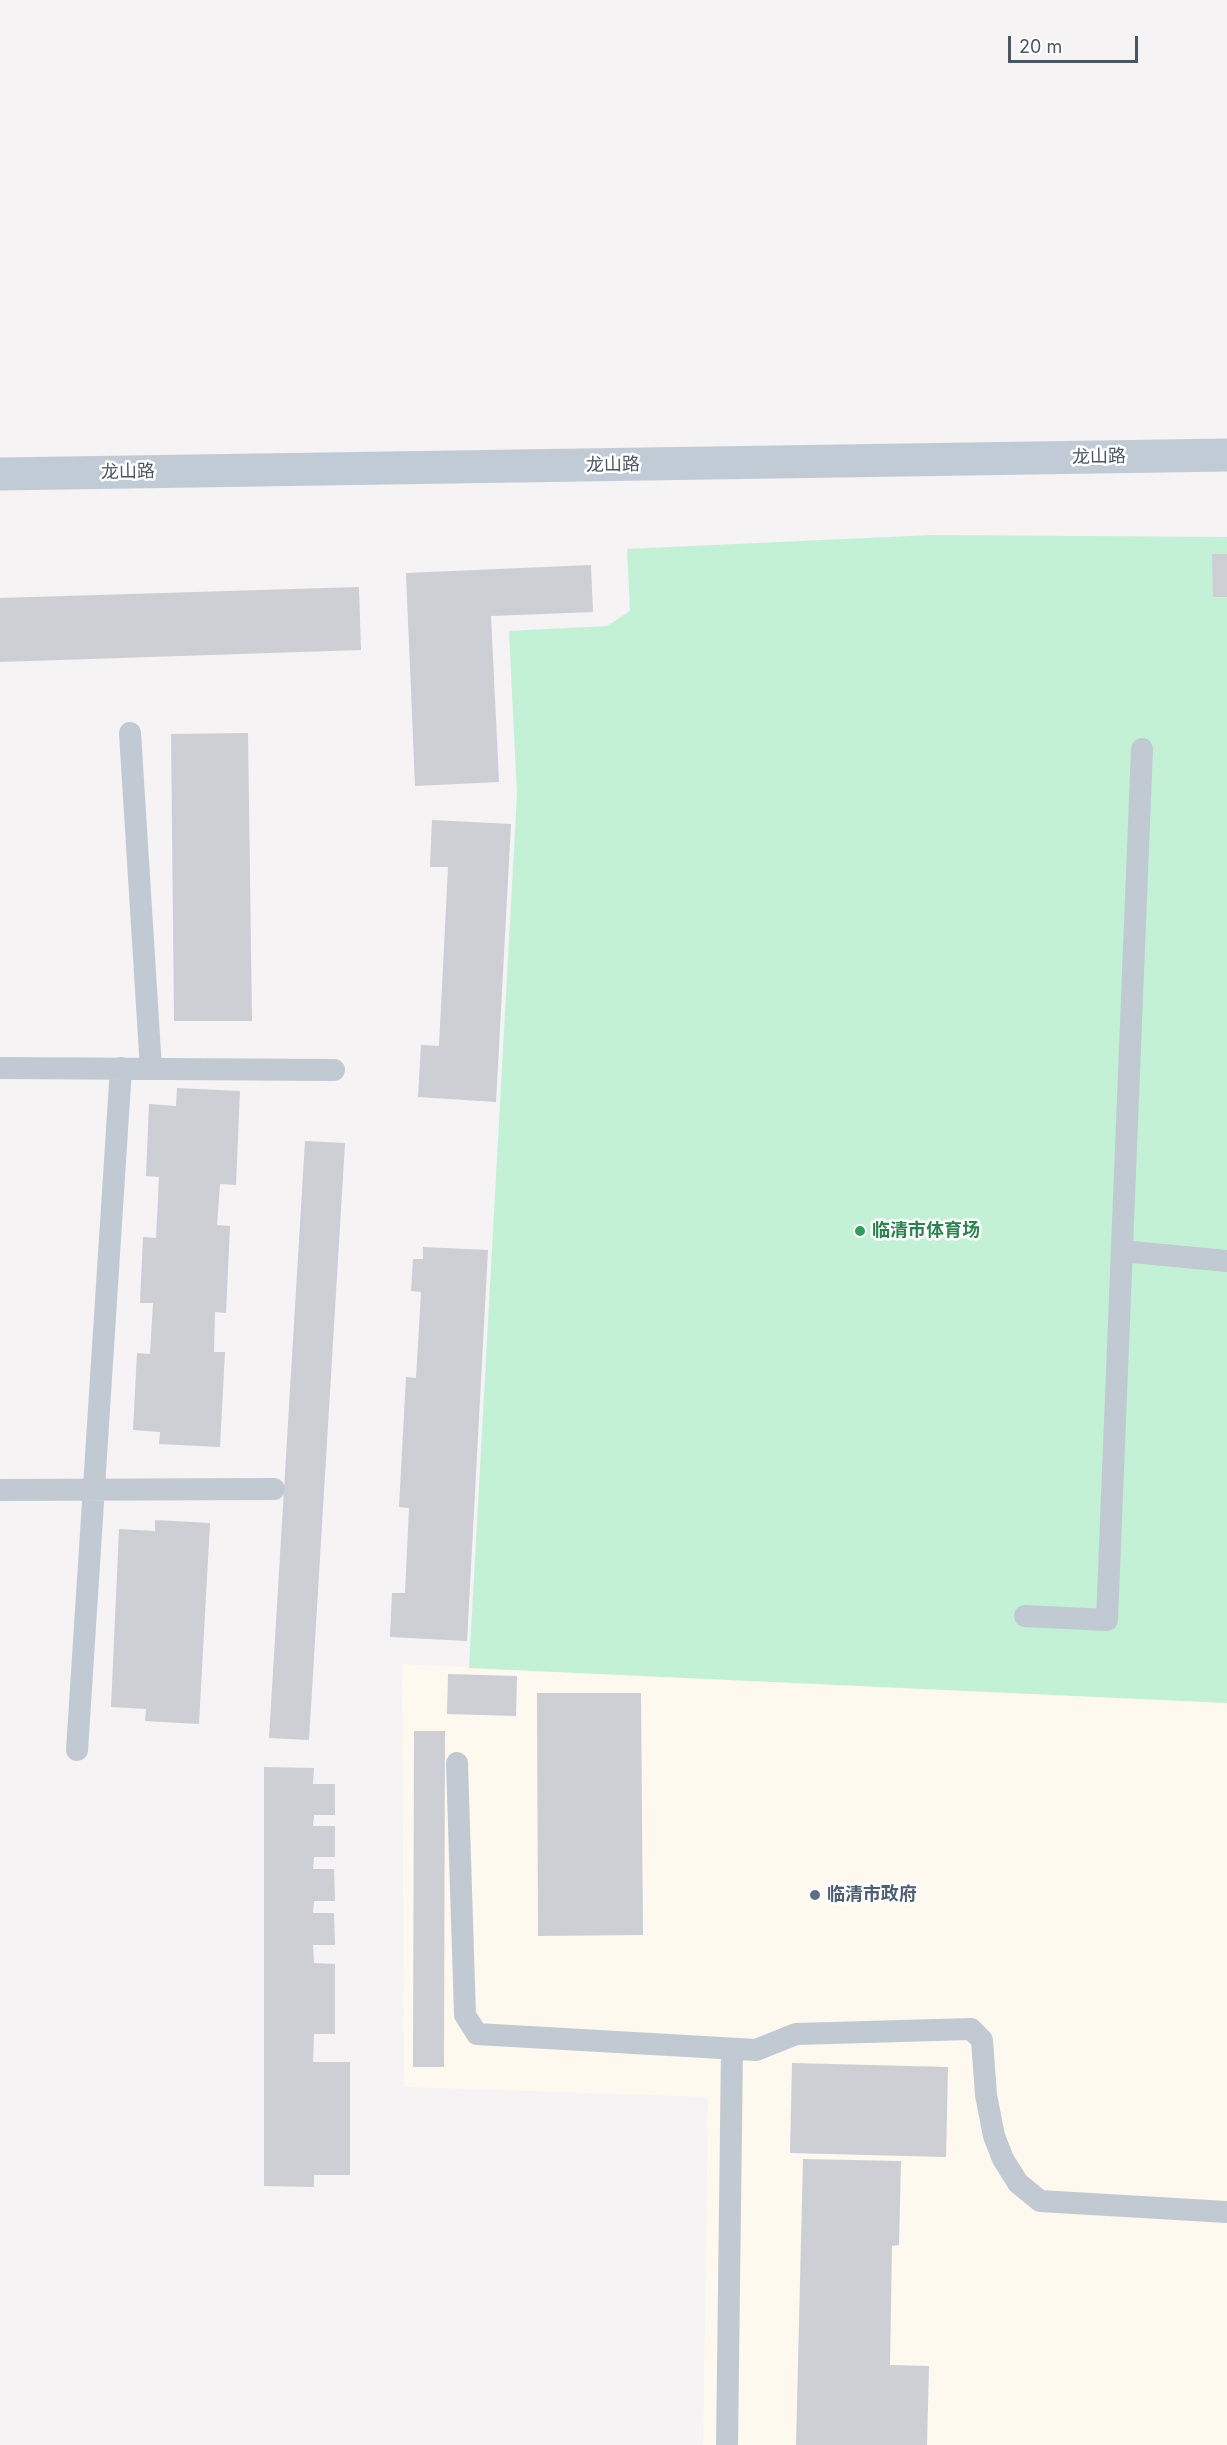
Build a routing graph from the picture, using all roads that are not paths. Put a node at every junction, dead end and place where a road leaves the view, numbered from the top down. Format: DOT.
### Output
graph roads {
  1 [pos="1227,455"];
  2 [pos="0,474"];
  3 [pos="130,733"];
  4 [pos="1142,749"];
  5 [pos="0,1068"];
  6 [pos="121,1068"];
  7 [pos="151,1069"];
  8 [pos="334,1070"];
  9 [pos="1122,1251"];
  10 [pos="1227,1261"];
  11 [pos="274,1489"];
  12 [pos="0,1490"];
  13 [pos="94,1490"];
  14 [pos="1025,1616"];
  15 [pos="77,1750"];
  16 [pos="457,1763"];
  17 [pos="732,2049"];
  18 [pos="1227,2212"];
  19 [pos="727,2445"];
  1 -- 2 [label="street, 龙山路"];
  3 -- 7 [label="lane"];
  4 -- 9 [label="lane"];
  5 -- 6 [label="lane"];
  6 -- 7 [label="lane"];
  6 -- 13 [label="lane"];
  7 -- 8 [label="lane"];
  9 -- 10 [label="lane"];
  9 -- 14 [label="lane"];
  11 -- 13 [label="lane"];
  12 -- 13 [label="lane"];
  13 -- 15 [label="lane"];
  16 -- 17 [label="lane"];
  17 -- 18 [label="lane"];
  17 -- 19 [label="lane"];
}
